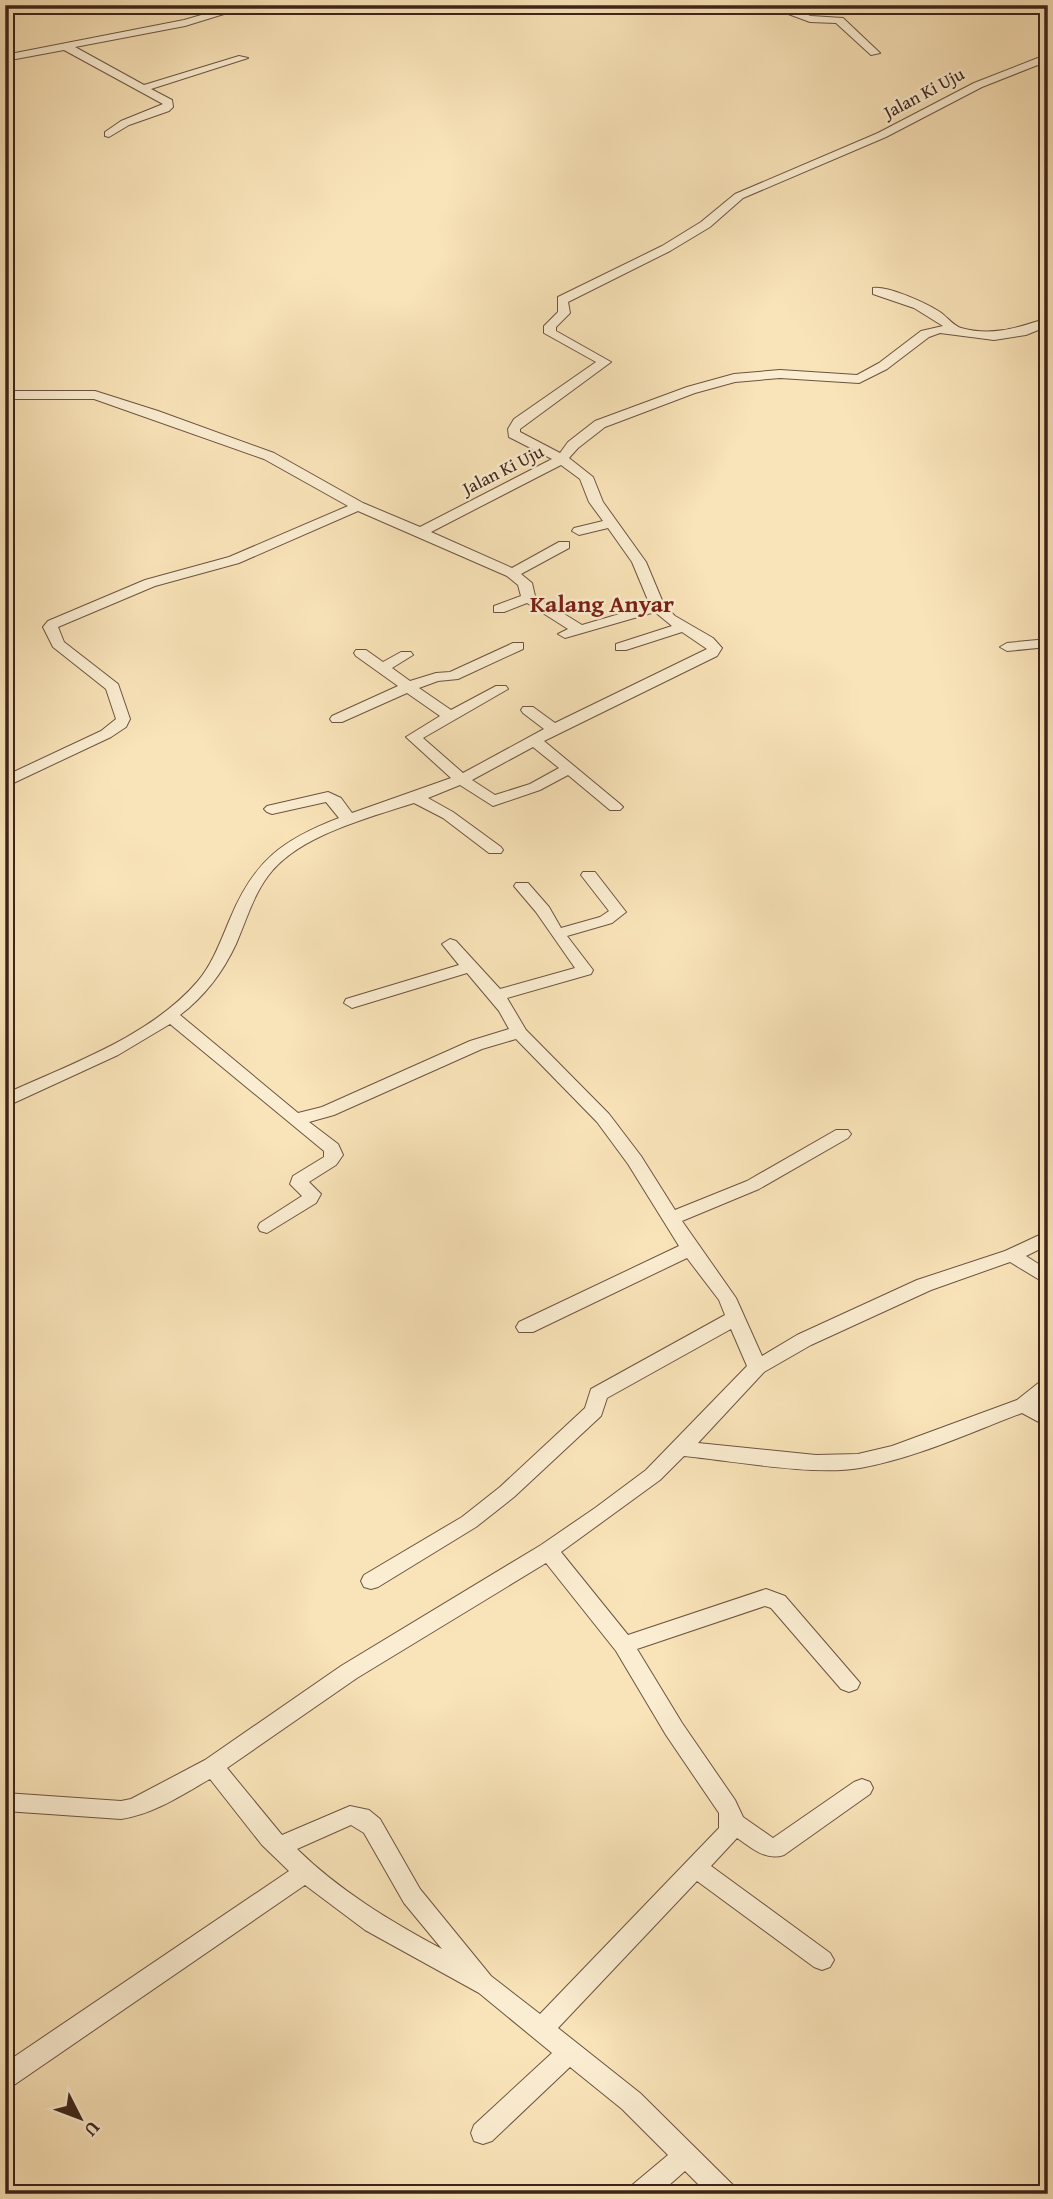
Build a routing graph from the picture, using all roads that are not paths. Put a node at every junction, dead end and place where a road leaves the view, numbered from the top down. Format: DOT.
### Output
graph roads {
  1 [pos="248,5"];
  2 [pos="331,5"];
  3 [pos="769,5"];
  4 [pos="317,9"];
  5 [pos="63,46"];
  6 [pos="875,53"];
  7 [pos="1048,57"];
  8 [pos="5,58"];
  9 [pos="243,58"];
  10 [pos="143,88"];
  11 [pos="109,134"];
  12 [pos="877,290"];
  13 [pos="1048,322"];
  14 [pos="953,329"];
  15 [pos="5,395"];
  16 [pos="562,459"];
  17 [pos="358,506"];
  18 [pos="611,523"];
  19 [pos="579,531"];
  20 [pos="420,532"];
  21 [pos="564,545"];
  22 [pos="512,573"];
  23 [pos="528,598"];
  24 [pos="658,607"];
  25 [pos="499,609"];
  26 [pos="683,627"];
  27 [pos="1048,643"];
  28 [pos="518,646"];
  29 [pos="621,647"];
  30 [pos="1007,648"];
  31 [pos="361,653"];
  32 [pos="406,655"];
  33 [pos="382,668"];
  34 [pos="408,687"];
  35 [pos="501,690"];
  36 [pos="528,710"];
  37 [pos="449,716"];
  38 [pos="337,719"];
  39 [pos="554,729"];
  40 [pos="535,741"];
  41 [pos="569,768"];
  42 [pos="461,779"];
  43 [pos="5,782"];
  44 [pos="417,798"];
  45 [pos="615,807"];
  46 [pos="272,810"];
  47 [pos="349,821"];
  48 [pos="495,850"];
  49 [pos="589,875"];
  50 [pos="522,886"];
  51 [pos="557,934"];
  52 [pos="450,944"];
  53 [pos="470,967"];
  54 [pos="495,996"];
  55 [pos="352,1003"];
  56 [pos="171,1016"];
  57 [pos="519,1032"];
  58 [pos="5,1101"];
  59 [pos="295,1120"];
  60 [pos="842,1134"];
  61 [pos="672,1218"];
  62 [pos="267,1227"];
  63 [pos="1048,1237"];
  64 [pos="690,1249"];
  65 [pos="1012,1255"];
  66 [pos="1048,1279"];
  67 [pos="735,1318"];
  68 [pos="526,1327"];
  69 [pos="757,1367"];
  70 [pos="1048,1386"];
  71 [pos="1024,1405"];
  72 [pos="1048,1420"];
  73 [pos="680,1448"];
  74 [pos="548,1551"];
  75 [pos="371,1581"];
  76 [pos="624,1645"];
  77 [pos="849,1683"];
  78 [pos="213,1766"];
  79 [pos="862,1788"];
  80 [pos="5,1802"];
  81 [pos="733,1823"];
  82 [pos="279,1847"];
  83 [pos="696,1867"];
  84 [pos="305,1872"];
  85 [pos="822,1960"];
  86 [pos="486,1986"];
  87 [pos="541,2029"];
  88 [pos="570,2052"];
  89 [pos="5,2077"];
  90 [pos="483,2133"];
  91 [pos="686,2155"];
  92 [pos="640,2194"];
  93 [pos="725,2194"];
  1 -- 5 [label="street"];
  2 -- 4 [label="street"];
  3 -- 6 [label="street"];
  5 -- 8 [label="street"];
  5 -- 10 [label="street"];
  7 -- 16 [label="street, Jalan Ki Uju"];
  9 -- 10 [label="street"];
  10 -- 11 [label="street"];
  12 -- 14 [label="street"];
  13 -- 14 [label="street"];
  14 -- 16 [label="street"];
  15 -- 17 [label="street"];
  16 -- 18 [label="street"];
  16 -- 20 [label="street, Jalan Ki Uju"];
  17 -- 20 [label="street"];
  17 -- 43 [label="street"];
  18 -- 19 [label="street"];
  18 -- 24 [label="street"];
  20 -- 22 [label="street"];
  21 -- 22 [label="street"];
  22 -- 23 [label="street"];
  23 -- 24 [label="street"];
  23 -- 25 [label="street"];
  24 -- 26 [label="street"];
  26 -- 29 [label="street"];
  26 -- 39 [label="street"];
  27 -- 30 [label="street"];
  28 -- 34 [label="street"];
  31 -- 33 [label="street"];
  32 -- 33 [label="street"];
  33 -- 34 [label="street"];
  34 -- 37 [label="street"];
  34 -- 38 [label="street"];
  35 -- 37 [label="street"];
  36 -- 39 [label="street"];
  37 -- 42 [label="street"];
  39 -- 40 [label="street"];
  40 -- 41 [label="street"];
  40 -- 42 [label="street"];
  41 -- 42 [label="street"];
  41 -- 45 [label="street"];
  42 -- 44 [label="street"];
  44 -- 47 [label="street"];
  44 -- 48 [label="street"];
  46 -- 47 [label="street"];
  47 -- 56 [label="street"];
  49 -- 51 [label="street"];
  50 -- 51 [label="street"];
  51 -- 54 [label="street"];
  52 -- 53 [label="street"];
  53 -- 54 [label="street"];
  53 -- 55 [label="street"];
  54 -- 57 [label="street"];
  56 -- 58 [label="street"];
  56 -- 59 [label="street"];
  57 -- 59 [label="street"];
  57 -- 61 [label="street"];
  59 -- 62 [label="street"];
  60 -- 61 [label="street"];
  61 -- 64 [label="street"];
  63 -- 65 [label="street"];
  64 -- 67 [label="street"];
  64 -- 68 [label="street"];
  65 -- 66 [label="street"];
  65 -- 69 [label="street"];
  67 -- 69 [label="street"];
  67 -- 75 [label="street"];
  69 -- 73 [label="street"];
  70 -- 71 [label="street"];
  71 -- 72 [label="street"];
  71 -- 73 [label="street"];
  73 -- 74 [label="street"];
  74 -- 76 [label="street"];
  74 -- 78 [label="street"];
  76 -- 77 [label="street"];
  76 -- 81 [label="street"];
  78 -- 80 [label="street"];
  78 -- 82 [label="street"];
  79 -- 81 [label="street"];
  81 -- 83 [label="street"];
  82 -- 84 [label="street"];
  82 -- 86 [label="street"];
  83 -- 85 [label="street"];
  83 -- 87 [label="street"];
  84 -- 86 [label="street"];
  84 -- 89 [label="street"];
  86 -- 87 [label="street"];
  87 -- 88 [label="street"];
  88 -- 90 [label="street"];
  88 -- 91 [label="street"];
  91 -- 92 [label="street"];
  91 -- 93 [label="street"];
}
